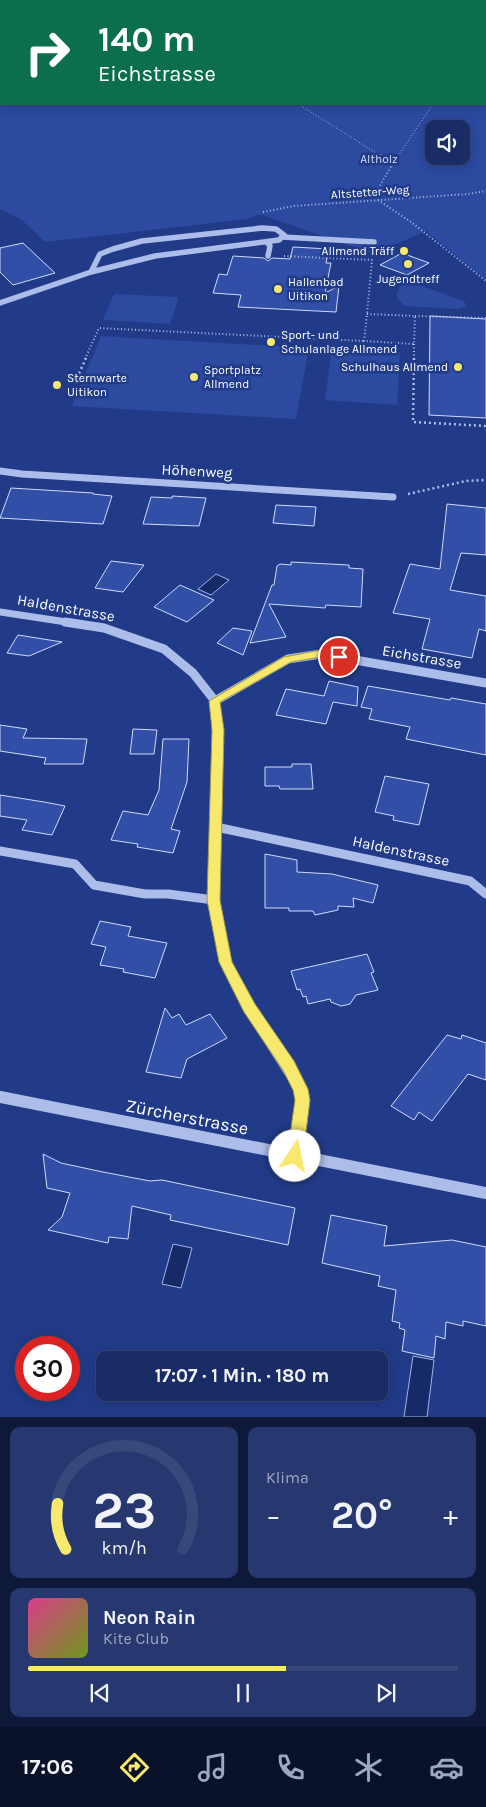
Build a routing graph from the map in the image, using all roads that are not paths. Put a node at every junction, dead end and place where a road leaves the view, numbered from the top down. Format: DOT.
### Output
graph roads {
  1 [pos="282,237"];
  2 [pos="267,242"];
  3 [pos="374,242"];
  4 [pos="268,256"];
  5 [pos="91,272"];
  6 [pos="1,302"];
  7 [pos="0,472"];
  8 [pos="392,497"];
  9 [pos="0,612"];
  10 [pos="486,683"];
  11 [pos="214,701"];
  12 [pos="216,827"];
  13 [pos="0,851"];
  14 [pos="486,894"];
  15 [pos="214,900"];
  16 [pos="0,1097"];
  17 [pos="295,1156"];
  18 [pos="486,1193"];
  1 -- 2 [label="street"];
  1 -- 3 [label="street"];
  1 -- 5 [label="street"];
  2 -- 4 [label="lane"];
  2 -- 5 [label="street"];
  5 -- 6 [label="street"];
  7 -- 8 [label="street, Höhenweg"];
  9 -- 11 [label="street, Haldenstrasse"];
  10 -- 11 [label="street, Eichstrasse"];
  11 -- 12 [label="street, Haldenstrasse"];
  12 -- 14 [label="street, Haldenstrasse"];
  12 -- 15 [label="street, Haldenstrasse"];
  13 -- 15 [label="street"];
  15 -- 17 [label="street, Haldenstrasse"];
  16 -- 17 [label="street, Zürcherstrasse"];
  17 -- 18 [label="street, Zürcherstrasse"];
}
